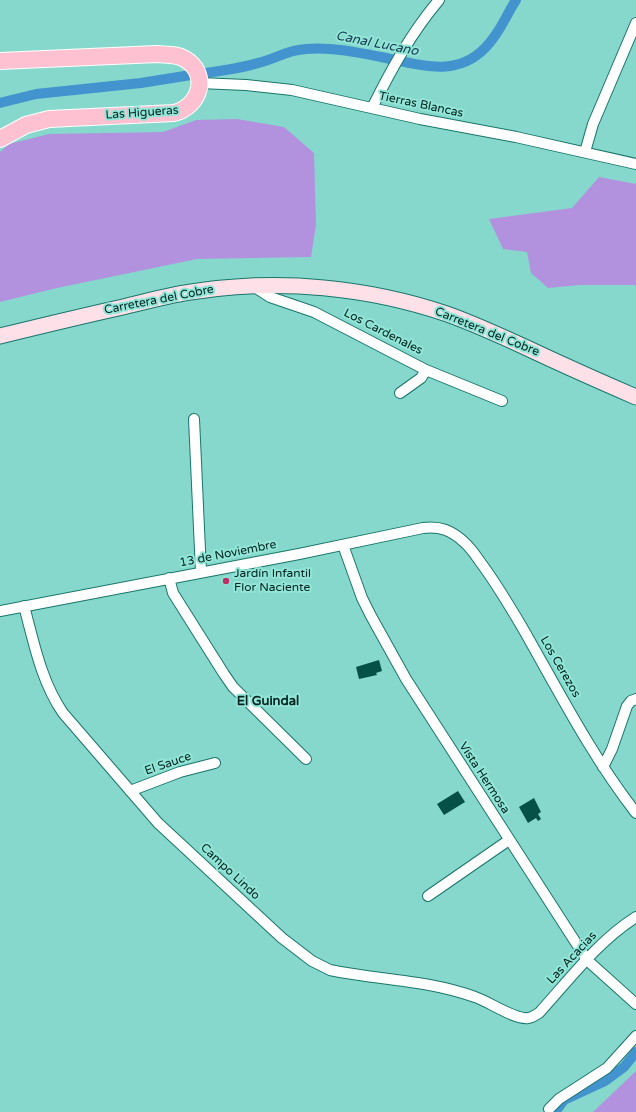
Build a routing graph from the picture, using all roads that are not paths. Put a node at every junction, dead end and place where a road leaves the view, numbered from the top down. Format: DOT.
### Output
graph roads {
  1 [pos="439,0"];
  2 [pos="636,23"];
  3 [pos="0,61"];
  4 [pos="199,83"];
  5 [pos="372,108"];
  6 [pos="0,139"];
  7 [pos="585,152"];
  8 [pos="636,164"];
  9 [pos="253,286"];
  10 [pos="0,336"];
  11 [pos="426,370"];
  12 [pos="400,393"];
  13 [pos="636,397"];
  14 [pos="502,401"];
  15 [pos="194,419"];
  16 [pos="459,537"];
  17 [pos="343,545"];
  18 [pos="201,572"];
  19 [pos="169,578"];
  20 [pos="24,606"];
  21 [pos="0,611"];
  22 [pos="636,698"];
  23 [pos="306,759"];
  24 [pos="215,763"];
  25 [pos="603,767"];
  26 [pos="130,791"];
  27 [pos="636,813"];
  28 [pos="509,840"];
  29 [pos="428,896"];
  30 [pos="636,917"];
  31 [pos="587,960"];
  32 [pos="636,1004"];
  33 [pos="529,1018"];
  34 [pos="636,1036"];
  35 [pos="550,1109"];
  1 -- 5 [label="street"];
  2 -- 7 [label="street"];
  3 -- 4 [label="main road"];
  4 -- 5 [label="street, Tierras Blancas"];
  4 -- 6 [label="main road, Las Higueras"];
  5 -- 7 [label="street, Tierras Blancas"];
  7 -- 8 [label="street, Tierras Blancas"];
  9 -- 10 [label="main road, Carretera del Cobre"];
  9 -- 11 [label="street, Los Cardenales"];
  9 -- 13 [label="main road, Carretera del Cobre"];
  11 -- 12 [label="street"];
  11 -- 14 [label="street, Los Cardenales"];
  15 -- 18 [label="street"];
  16 -- 17 [label="street, 13 de Noviembre"];
  16 -- 25 [label="street, Los Cerezos"];
  17 -- 18 [label="street, 13 de Noviembre"];
  17 -- 28 [label="street, Vista Hermosa"];
  18 -- 19 [label="street, 13 de Noviembre"];
  19 -- 20 [label="street, 13 de Noviembre"];
  19 -- 23 [label="street"];
  20 -- 21 [label="street, 13 de Noviembre"];
  20 -- 26 [label="street, Campo Lindo"];
  22 -- 25 [label="street"];
  24 -- 26 [label="street, El Sauce"];
  25 -- 27 [label="street, Los Cerezos"];
  26 -- 33 [label="street, Campo Lindo"];
  28 -- 29 [label="street"];
  28 -- 31 [label="street, Vista Hermosa"];
  30 -- 31 [label="street, Las Acacias"];
  31 -- 32 [label="street, Vista Hermosa"];
  31 -- 33 [label="street, Las Acacias"];
  34 -- 35 [label="street"];
}
